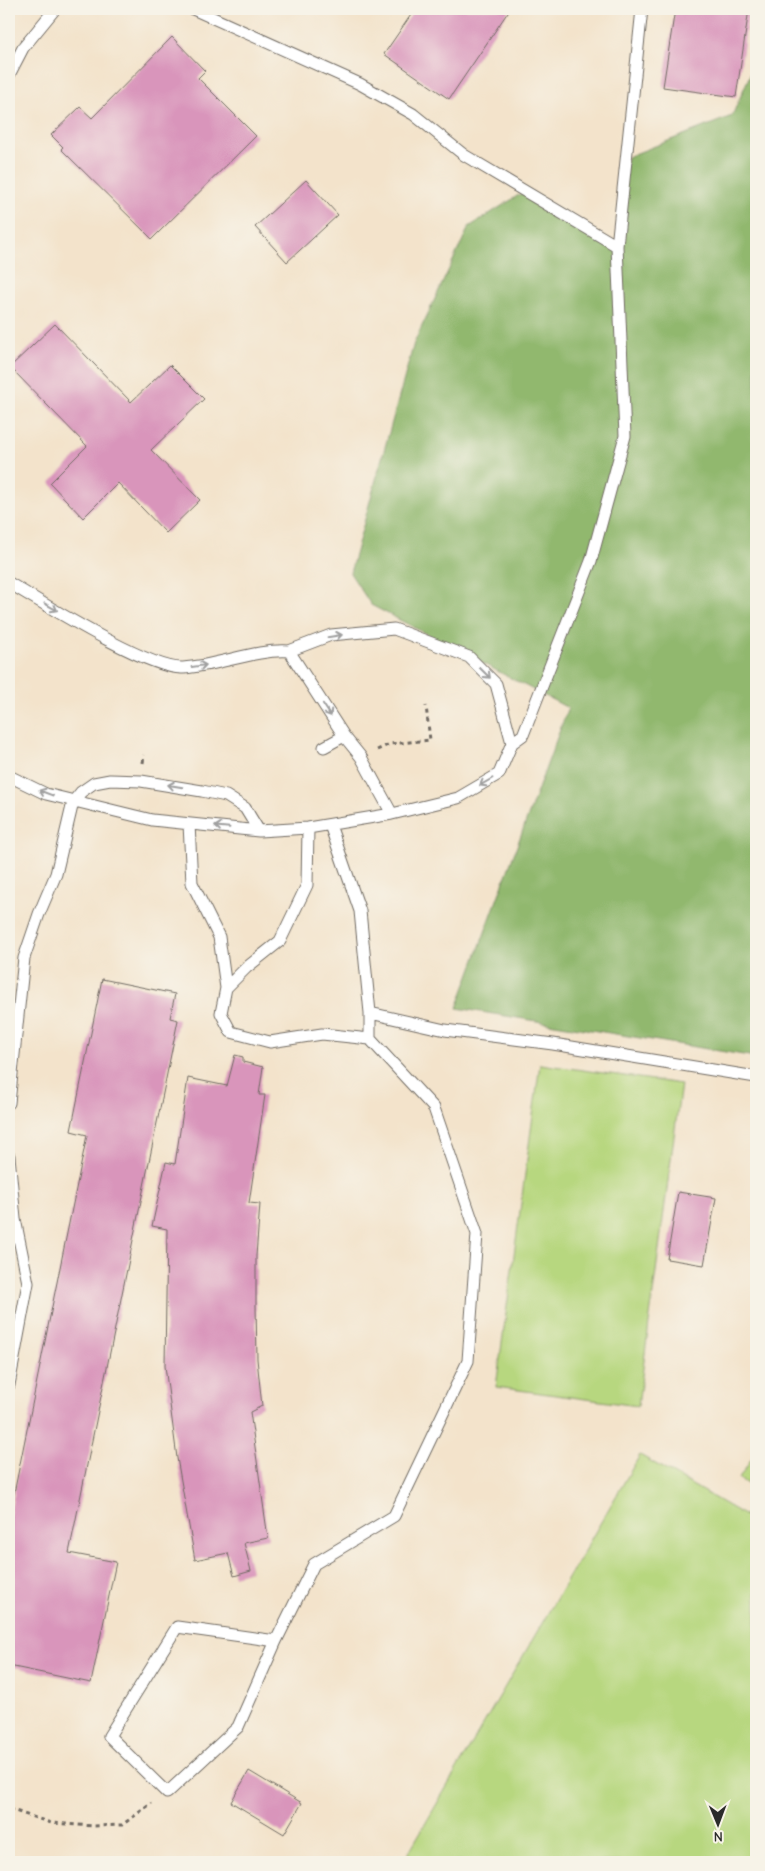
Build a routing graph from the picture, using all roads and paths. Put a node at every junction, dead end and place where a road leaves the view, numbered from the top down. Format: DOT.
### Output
graph roads {
  1 [pos="54,9"];
  2 [pos="193,9"];
  3 [pos="642,9"];
  4 [pos="9,75"];
  5 [pos="617,246"];
  6 [pos="9,583"];
  7 [pos="289,651"];
  8 [pos="426,706"];
  9 [pos="344,736"];
  10 [pos="512,743"];
  11 [pos="324,747"];
  12 [pos="361,757"];
  13 [pos="9,776"];
  14 [pos="73,802"];
  15 [pos="392,814"];
  16 [pos="189,824"];
  17 [pos="330,825"];
  18 [pos="308,828"];
  19 [pos="259,830"];
  20 [pos="226,988"];
  21 [pos="370,1013"];
  22 [pos="370,1039"];
  23 [pos="756,1077"];
  24 [pos="9,1103"];
  25 [pos="9,1156"];
  26 [pos="9,1385"];
  27 [pos="276,1641"];
  28 [pos="167,1793"];
  29 [pos="9,1808"];
  1 -- 4 [label="lane"];
  2 -- 5 [label="lane"];
  3 -- 5 [label="lane"];
  5 -- 10 [label="lane"];
  6 -- 7 [label="lane, one-way"];
  7 -- 9 [label="lane, one-way"];
  7 -- 10 [label="lane, one-way"];
  8 -- 12 [label="path"];
  9 -- 11 [label="lane"];
  9 -- 12 [label="lane"];
  10 -- 15 [label="lane, one-way"];
  12 -- 15 [label="lane"];
  14 -- 13 [label="lane, one-way"];
  14 -- 16 [label="lane"];
  19 -- 14 [label="lane, one-way"];
  14 -- 24 [label="lane"];
  15 -- 17 [label="lane"];
  19 -- 16 [label="lane, one-way"];
  16 -- 20 [label="lane"];
  17 -- 18 [label="lane"];
  17 -- 21 [label="lane"];
  18 -- 19 [label="lane"];
  18 -- 20 [label="lane"];
  20 -- 22 [label="lane"];
  21 -- 22 [label="lane"];
  21 -- 23 [label="lane"];
  22 -- 27 [label="lane"];
  25 -- 26 [label="lane"];
  27 -- 28 [label="lane"];
  27 -- 28 [label="lane"];
  28 -- 29 [label="path"];
}
